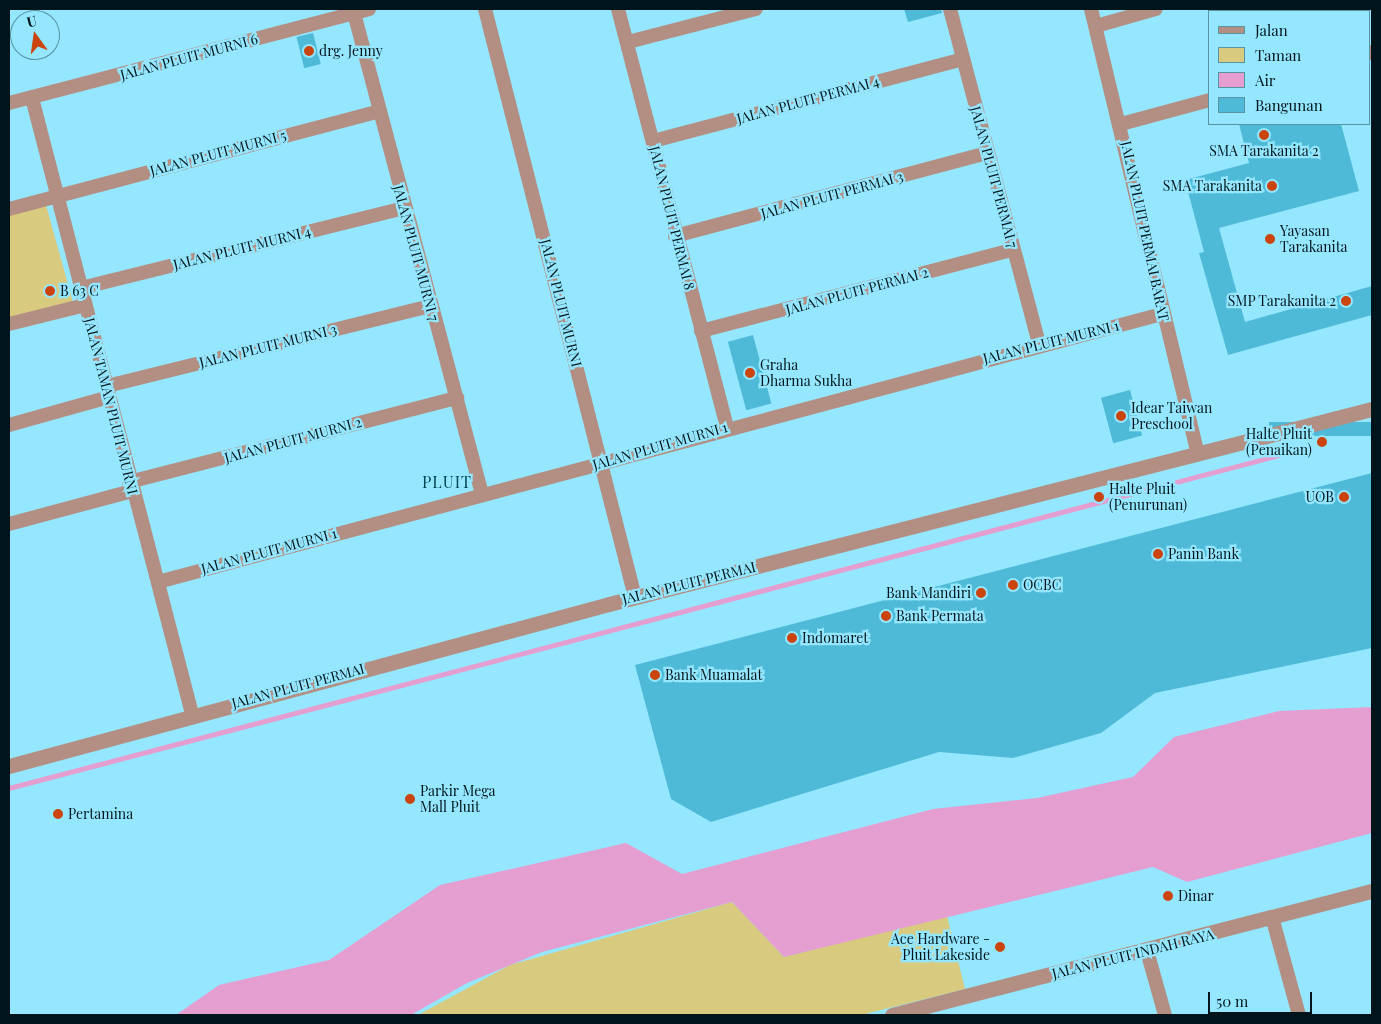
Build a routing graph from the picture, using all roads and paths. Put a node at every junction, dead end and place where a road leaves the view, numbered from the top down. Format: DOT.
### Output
graph roads {
  1 [pos="369,9"];
  2 [pos="485,9"];
  3 [pos="618,9"];
  4 [pos="756,9"];
  5 [pos="950,9"];
  6 [pos="1091,9"];
  7 [pos="1156,9"];
  8 [pos="354,13"];
  9 [pos="1096,26"];
  10 [pos="628,42"];
  11 [pos="963,59"];
  12 [pos="32,98"];
  13 [pos="1208,101"];
  14 [pos="9,103"];
  15 [pos="379,110"];
  16 [pos="1121,124"];
  17 [pos="653,142"];
  18 [pos="988,153"];
  19 [pos="57,196"];
  20 [pos="9,208"];
  21 [pos="404,208"];
  22 [pos="675,236"];
  23 [pos="1013,250"];
  24 [pos="81,288"];
  25 [pos="85,305"];
  26 [pos="430,306"];
  27 [pos="1162,314"];
  28 [pos="9,324"];
  29 [pos="701,331"];
  30 [pos="1039,344"];
  31 [pos="108,391"];
  32 [pos="457,398"];
  33 [pos="1372,409"];
  34 [pos="9,425"];
  35 [pos="728,426"];
  36 [pos="1198,454"];
  37 [pos="601,463"];
  38 [pos="130,487"];
  39 [pos="482,493"];
  40 [pos="9,524"];
  41 [pos="158,582"];
  42 [pos="635,597"];
  43 [pos="192,714"];
  44 [pos="9,766"];
  45 [pos="1372,891"];
  46 [pos="1272,918"];
  47 [pos="1147,951"];
  48 [pos="892,1015"];
  49 [pos="1165,1015"];
  50 [pos="1298,1015"];
  1 -- 8 [label="street, JALAN PLUIT MURNI 6"];
  2 -- 37 [label="street, JALAN PLUIT MURNI"];
  3 -- 10 [label="street, JALAN PLUIT PERMAI 8"];
  4 -- 10 [label="street"];
  5 -- 11 [label="street, JALAN PLUIT PERMAI 7"];
  6 -- 9 [label="street, JALAN PLUIT PERMAI BARAT"];
  7 -- 9 [label="street"];
  8 -- 12 [label="street, JALAN PLUIT MURNI 6"];
  8 -- 15 [label="street, JALAN PLUIT MURNI 7"];
  9 -- 16 [label="street, JALAN PLUIT PERMAI BARAT"];
  10 -- 17 [label="street, JALAN PLUIT PERMAI 8"];
  11 -- 17 [label="street, JALAN PLUIT PERMAI 4"];
  11 -- 18 [label="street, JALAN PLUIT PERMAI 7"];
  12 -- 14 [label="street, JALAN PLUIT MURNI 6"];
  12 -- 19 [label="street, JALAN TAMAN PLUIT MURNI"];
  13 -- 16 [label="street"];
  15 -- 19 [label="street, JALAN PLUIT MURNI 5"];
  15 -- 21 [label="street, JALAN PLUIT MURNI 7"];
  16 -- 27 [label="street, JALAN PLUIT PERMAI BARAT"];
  17 -- 22 [label="street, JALAN PLUIT PERMAI 8"];
  18 -- 22 [label="street, JALAN PLUIT PERMAI 3"];
  18 -- 23 [label="street, JALAN PLUIT PERMAI 7"];
  19 -- 20 [label="street, JALAN PLUIT MURNI 5"];
  19 -- 24 [label="street, JALAN TAMAN PLUIT MURNI"];
  21 -- 24 [label="street, JALAN PLUIT MURNI 4"];
  21 -- 26 [label="street, JALAN PLUIT MURNI 7"];
  22 -- 29 [label="street, JALAN PLUIT PERMAI 8"];
  23 -- 29 [label="street, JALAN PLUIT PERMAI 2"];
  23 -- 30 [label="street, JALAN PLUIT PERMAI 7"];
  24 -- 25 [label="street, JALAN TAMAN PLUIT MURNI"];
  25 -- 28 [label="street"];
  25 -- 31 [label="street, JALAN TAMAN PLUIT MURNI"];
  26 -- 31 [label="street, JALAN PLUIT MURNI 3"];
  26 -- 32 [label="street, JALAN PLUIT MURNI 7"];
  27 -- 30 [label="street, JALAN PLUIT MURNI 1"];
  27 -- 36 [label="street, JALAN PLUIT PERMAI BARAT"];
  29 -- 35 [label="street, JALAN PLUIT PERMAI 8"];
  30 -- 35 [label="street, JALAN PLUIT MURNI 1"];
  31 -- 34 [label="street, JALAN PLUIT MURNI 3"];
  31 -- 38 [label="street, JALAN TAMAN PLUIT MURNI"];
  32 -- 38 [label="street, JALAN PLUIT MURNI 2"];
  32 -- 39 [label="street, JALAN PLUIT MURNI 7"];
  33 -- 36 [label="street, JALAN PLUIT PERMAI"];
  35 -- 37 [label="street, JALAN PLUIT MURNI 1"];
  36 -- 42 [label="street, JALAN PLUIT PERMAI"];
  37 -- 39 [label="street, JALAN PLUIT MURNI 1"];
  37 -- 42 [label="street, JALAN PLUIT MURNI"];
  38 -- 40 [label="street, JALAN PLUIT MURNI 2"];
  38 -- 41 [label="street, JALAN TAMAN PLUIT MURNI"];
  39 -- 41 [label="street, JALAN PLUIT MURNI 1"];
  41 -- 43 [label="street, JALAN TAMAN PLUIT MURNI"];
  42 -- 43 [label="street, JALAN PLUIT PERMAI"];
  43 -- 44 [label="street, JALAN PLUIT PERMAI"];
  45 -- 46 [label="street, JALAN PLUIT INDAH RAYA"];
  46 -- 47 [label="street, JALAN PLUIT INDAH RAYA"];
  46 -- 50 [label="street"];
  47 -- 48 [label="street, JALAN PLUIT INDAH RAYA"];
  47 -- 49 [label="street"];
}
